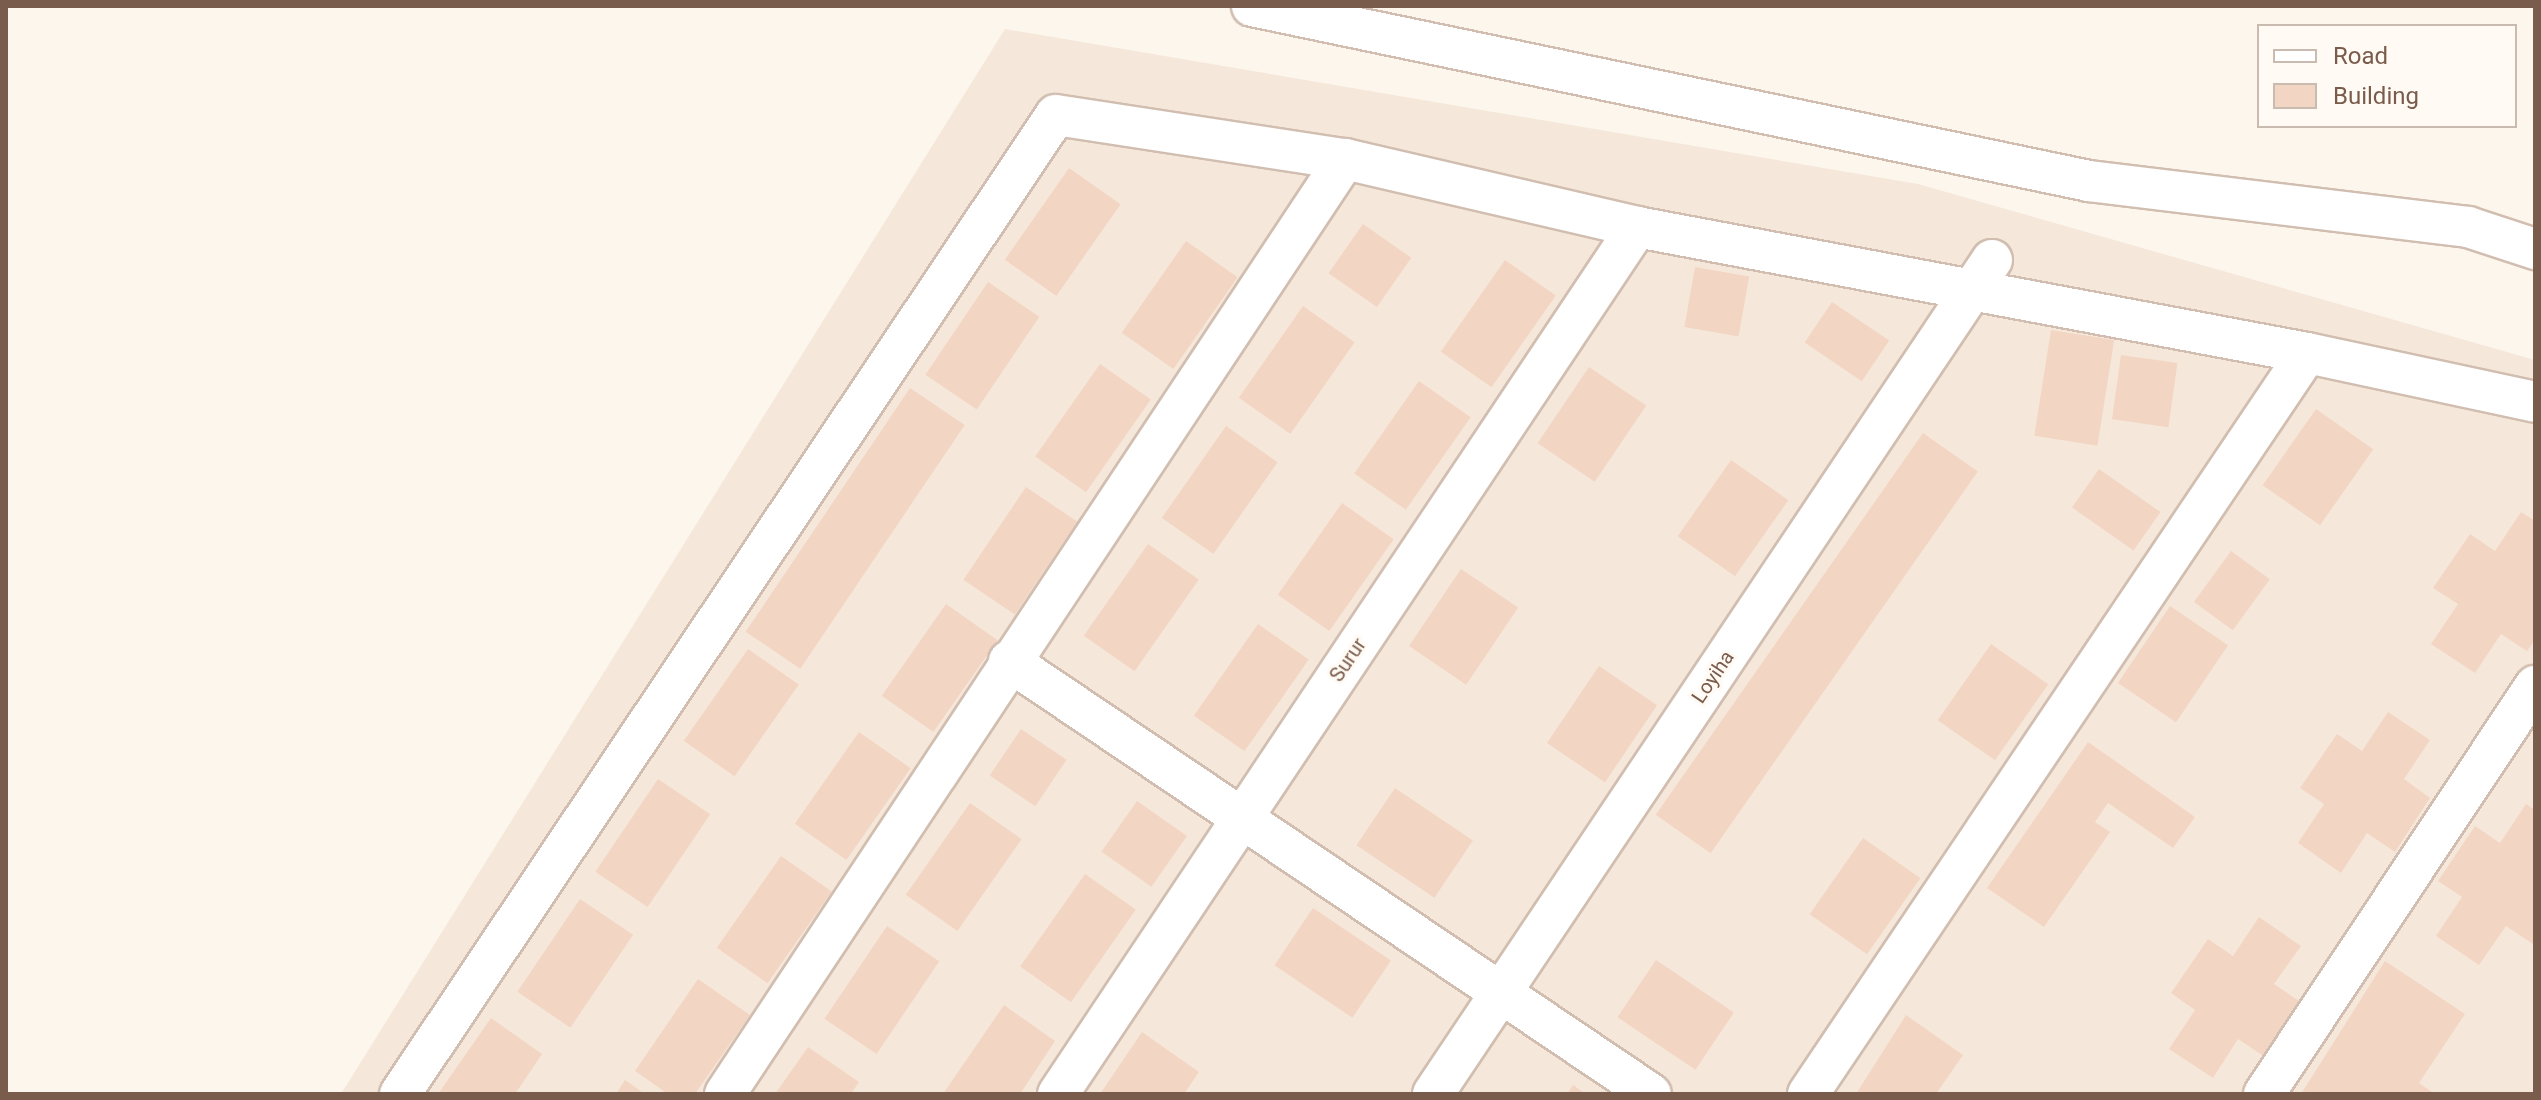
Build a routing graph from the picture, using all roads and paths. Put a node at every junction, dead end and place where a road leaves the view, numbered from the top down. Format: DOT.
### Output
graph roads {
  1 [pos="1252,6"];
  2 [pos="1345,159"];
  3 [pos="1637,227"];
  4 [pos="2535,249"];
  5 [pos="1982,276"];
  6 [pos="2307,353"];
  7 [pos="2535,402"];
  8 [pos="1009,661"];
  9 [pos="2535,686"];
  10 [pos="1243,818"];
  11 [pos="1501,993"];
  12 [pos="400,1094"];
  13 [pos="725,1094"];
  14 [pos="1058,1094"];
  15 [pos="1433,1094"];
  16 [pos="1651,1094"];
  17 [pos="1808,1094"];
  18 [pos="2264,1094"];
  1 -- 4 [label="street"];
  2 -- 3 [label="street"];
  2 -- 8 [label="street"];
  2 -- 12 [label="street"];
  3 -- 5 [label="street"];
  3 -- 10 [label="street, Surur"];
  5 -- 6 [label="street"];
  5 -- 11 [label="street, Loyiha"];
  6 -- 7 [label="street"];
  6 -- 17 [label="street"];
  8 -- 10 [label="street"];
  8 -- 13 [label="street"];
  9 -- 18 [label="street"];
  10 -- 11 [label="street"];
  10 -- 14 [label="street, Surur"];
  11 -- 15 [label="street, Loyiha"];
  11 -- 16 [label="street"];
}
